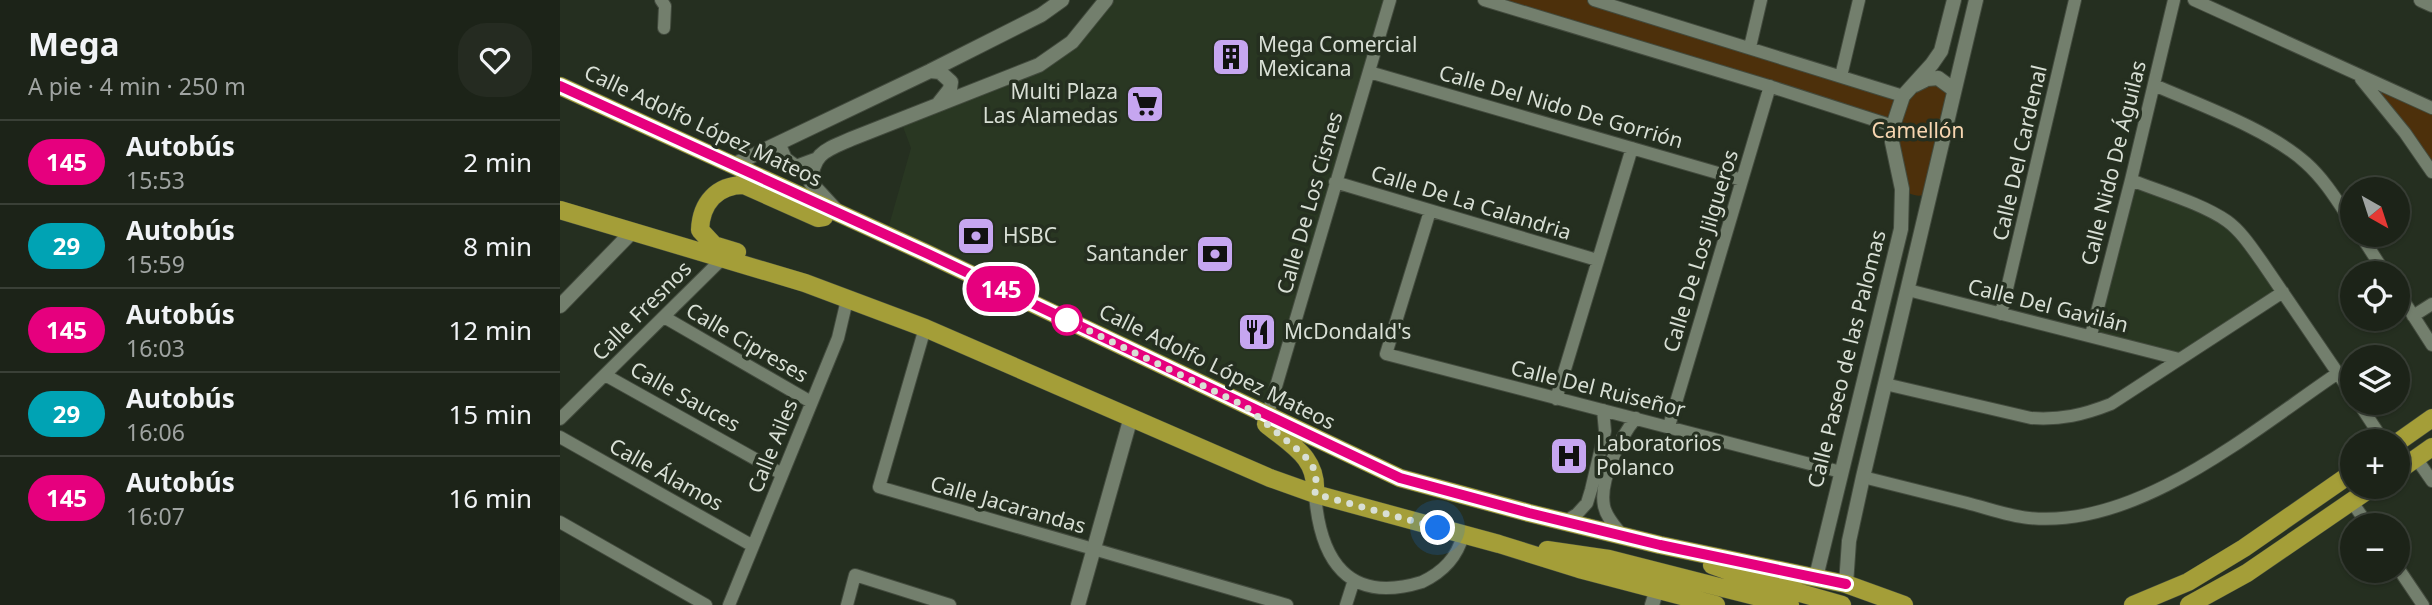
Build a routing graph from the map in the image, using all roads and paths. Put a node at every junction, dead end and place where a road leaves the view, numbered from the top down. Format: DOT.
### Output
graph roads {
  1 [pos="661,0"];
  2 [pos="1062,0"];
  3 [pos="1107,0"];
  4 [pos="1390,0"];
  5 [pos="1484,0"];
  6 [pos="1594,0"];
  7 [pos="1761,0"];
  8 [pos="1859,0"];
  9 [pos="1954,0"];
  10 [pos="1976,0"];
  11 [pos="2075,0"];
  12 [pos="2174,0"];
  13 [pos="2194,0"];
  14 [pos="2421,0"];
  15 [pos="2432,5"];
  16 [pos="664,28"];
  17 [pos="1750,47"];
  18 [pos="930,71"];
  19 [pos="1369,72"];
  20 [pos="1841,76"];
  21 [pos="2358,76"];
  22 [pos="2154,85"];
  23 [pos="560,86"];
  24 [pos="1770,86"];
  25 [pos="1954,89"];
  26 [pos="1908,91"];
  27 [pos="938,104"];
  28 [pos="2432,108"];
  29 [pos="1894,126"];
  30 [pos="779,145"];
  31 [pos="1632,148"];
  32 [pos="815,160"];
  33 [pos="735,164"];
  34 [pos="2432,172"];
  35 [pos="1742,180"];
  36 [pos="2132,180"];
  37 [pos="1335,182"];
  38 [pos="1931,188"];
  39 [pos="1902,190"];
  40 [pos="2340,205"];
  41 [pos="560,211"];
  42 [pos="1430,211"];
  43 [pos="841,216"];
  44 [pos="632,232"];
  45 [pos="721,260"];
  46 [pos="1597,260"];
  47 [pos="806,283"];
  48 [pos="1908,290"];
  49 [pos="2283,292"];
  50 [pos="847,300"];
  51 [pos="2432,304"];
  52 [pos="560,306"];
  53 [pos="2410,311"];
  54 [pos="2001,314"];
  55 [pos="2413,316"];
  56 [pos="664,317"];
  57 [pos="925,328"];
  58 [pos="2091,335"];
  59 [pos="2432,345"];
  60 [pos="2179,359"];
  61 [pos="2338,373"];
  62 [pos="605,375"];
  63 [pos="2340,376"];
  64 [pos="1885,384"];
  65 [pos="1556,399"];
  66 [pos="811,402"];
  67 [pos="1245,406"];
  68 [pos="1603,410"];
  69 [pos="1131,416"];
  70 [pos="1267,416"];
  71 [pos="1636,418"];
  72 [pos="2432,418"];
  73 [pos="560,419"];
  74 [pos="1669,426"];
  75 [pos="2410,434"];
  76 [pos="560,437"];
  77 [pos="2432,447"];
  78 [pos="2416,458"];
  79 [pos="2410,462"];
  80 [pos="1841,472"];
  81 [pos="782,474"];
  82 [pos="1863,477"];
  83 [pos="2340,481"];
  84 [pos="2432,481"];
  85 [pos="1315,494"];
  86 [pos="2356,499"];
  87 [pos="2352,502"];
  88 [pos="1587,503"];
  89 [pos="1604,507"];
  90 [pos="2360,513"];
  91 [pos="560,522"];
  92 [pos="1564,522"];
  93 [pos="1462,535"];
  94 [pos="1622,535"];
  95 [pos="1825,538"];
  96 [pos="1849,541"];
  97 [pos="1499,544"];
  98 [pos="1660,545"];
  99 [pos="753,546"];
  100 [pos="1093,551"];
  101 [pos="1816,577"];
  102 [pos="1353,583"];
  103 [pos="2408,583"];
  104 [pos="1846,584"];
  105 [pos="1654,597"];
  106 [pos="1382,599"];
  107 [pos="706,605"];
  108 [pos="729,605"];
  109 [pos="846,605"];
  110 [pos="950,605"];
  111 [pos="1078,605"];
  112 [pos="1287,605"];
  113 [pos="1346,605"];
  114 [pos="1716,605"];
  115 [pos="1790,605"];
  116 [pos="1842,605"];
  117 [pos="1903,605"];
  118 [pos="2133,605"];
  119 [pos="2189,605"];
  120 [pos="2423,605"];
  1 -- 16 [label="street"];
  2 -- 18 [label="street"];
  3 -- 27 [label="street"];
  4 -- 19 [label="street, Calle De Los Cisnes"];
  5 -- 24 [label="street"];
  6 -- 17 [label="street"];
  7 -- 17 [label="street"];
  8 -- 20 [label="street"];
  9 -- 26 [label="street, Calle Paseo de las Palomas"];
  10 -- 25 [label="street, Calle Paseo de las Palomas"];
  11 -- 54 [label="street, Calle Del Cardenal"];
  12 -- 22 [label="street, Calle Nido De Águilas"];
  13 -- 21 [label="street"];
  14 -- 15 [label="street"];
  17 -- 20 [label="street"];
  18 -- 27 [label="street"];
  18 -- 30 [label="street"];
  19 -- 31 [label="street, Calle Del Nido De Gorrión"];
  19 -- 37 [label="street, Calle De Los Cisnes"];
  20 -- 26 [label="street"];
  21 -- 28 [label="street"];
  21 -- 34 [label="street"];
  22 -- 36 [label="street, Calle Nido De Águilas"];
  22 -- 40 [label="street"];
  23 -- 33 [label="main road, Calle Adolfo López Mateos"];
  24 -- 29 [label="street"];
  24 -- 35 [label="street, Calle De Los Jilgueros"];
  25 -- 26 [label="street"];
  25 -- 38 [label="street, Calle Paseo de las Palomas"];
  26 -- 29 [label="street, Calle Paseo de las Palomas"];
  27 -- 32 [label="street"];
  29 -- 39 [label="street, Calle Paseo de las Palomas"];
  30 -- 32 [label="street"];
  30 -- 33 [label="street"];
  31 -- 35 [label="street, Calle Del Nido De Gorrión"];
  31 -- 46 [label="street"];
  32 -- 43 [label="street"];
  33 -- 43 [label="main road, Calle Adolfo López Mateos"];
  35 -- 74 [label="street, Calle De Los Jilgueros"];
  36 -- 49 [label="street"];
  36 -- 58 [label="street, Calle Nido De Águilas"];
  37 -- 42 [label="street, Calle De La Calandria"];
  37 -- 70 [label="street, Calle De Los Cisnes"];
  38 -- 39 [label="street"];
  38 -- 48 [label="street, Calle Paseo de las Palomas"];
  39 -- 80 [label="street, Calle Paseo de las Palomas"];
  41 -- 44 [label="main road"];
  42 -- 46 [label="street, Calle De La Calandria"];
  42 -- 65 [label="street, Calle Del Ruiseñor"];
  43 -- 47 [label="main road"];
  43 -- 67 [label="main road, Calle Adolfo López Mateos"];
  44 -- 45 [label="main road"];
  44 -- 52 [label="street"];
  45 -- 47 [label="main road"];
  45 -- 56 [label="street, Calle Fresnos"];
  46 -- 65 [label="street"];
  47 -- 50 [label="main road"];
  48 -- 54 [label="street, Calle Del Gavilán"];
  48 -- 64 [label="street, Calle Paseo de las Palomas"];
  49 -- 60 [label="street"];
  49 -- 61 [label="street"];
  50 -- 57 [label="main road"];
  50 -- 66 [label="street, Calle Ailes"];
  51 -- 55 [label="street"];
  53 -- 55 [label="street"];
  54 -- 58 [label="street, Calle Del Gavilán"];
  55 -- 59 [label="street"];
  56 -- 62 [label="street, Calle Fresnos"];
  56 -- 66 [label="street, Calle Cipreses"];
  57 -- 69 [label="main road"];
  57 -- 100 [label="street, Calle Jacarandas"];
  58 -- 60 [label="street, Calle Del Gavilán"];
  60 -- 64 [label="street"];
  61 -- 63 [label="street"];
  61 -- 82 [label="street"];
  62 -- 73 [label="street, Calle Fresnos"];
  62 -- 81 [label="street, Calle Sauces"];
  64 -- 82 [label="street, Calle Paseo de las Palomas"];
  65 -- 68 [label="street, Calle Del Ruiseñor"];
  66 -- 81 [label="street, Calle Ailes"];
  67 -- 70 [label="main road, Calle Adolfo López Mateos"];
  67 -- 85 [label="main road"];
  68 -- 71 [label="street, Calle Del Ruiseñor"];
  68 -- 88 [label="street"];
  69 -- 85 [label="main road"];
  69 -- 100 [label="street"];
  70 -- 92 [label="main road, Calle Adolfo López Mateos"];
  71 -- 74 [label="street, Calle Del Ruiseñor"];
  71 -- 89 [label="street"];
  72 -- 75 [label="main road"];
  74 -- 80 [label="street, Calle Del Ruiseñor"];
  76 -- 99 [label="street, Calle Álamos"];
  77 -- 78 [label="main road"];
  78 -- 79 [label="main road"];
  78 -- 84 [label="street"];
  80 -- 95 [label="street, Calle Paseo de las Palomas"];
  81 -- 99 [label="street, Calle Ailes"];
  82 -- 96 [label="street, Calle Paseo de las Palomas"];
  83 -- 118 [label="main road"];
  85 -- 93 [label="main road"];
  85 -- 102 [label="street"];
  86 -- 87 [label="main road"];
  87 -- 90 [label="street"];
  87 -- 119 [label="main road"];
  88 -- 89 [label="street"];
  88 -- 92 [label="street"];
  89 -- 94 [label="street"];
  91 -- 107 [label="street"];
  92 -- 94 [label="main road, Calle Adolfo López Mateos"];
  93 -- 97 [label="main road"];
  93 -- 106 [label="street"];
  94 -- 98 [label="main road, Calle Adolfo López Mateos"];
  95 -- 96 [label="street"];
  95 -- 101 [label="street, Calle Paseo de las Palomas"];
  96 -- 104 [label="street, Calle Paseo de las Palomas"];
  97 -- 105 [label="main road"];
  97 -- 115 [label="main road"];
  98 -- 101 [label="main road, Calle Adolfo López Mateos"];
  98 -- 116 [label="main road"];
  99 -- 108 [label="street, Calle Ailes"];
  100 -- 111 [label="street"];
  100 -- 112 [label="street, Calle Jacarandas"];
  101 -- 104 [label="main road, Calle Adolfo López Mateos"];
  102 -- 106 [label="street"];
  102 -- 113 [label="street"];
  103 -- 120 [label="street"];
  104 -- 117 [label="main road, Calle Adolfo López Mateos"];
  105 -- 114 [label="main road"];
  109 -- 110 [label="street"];
}
